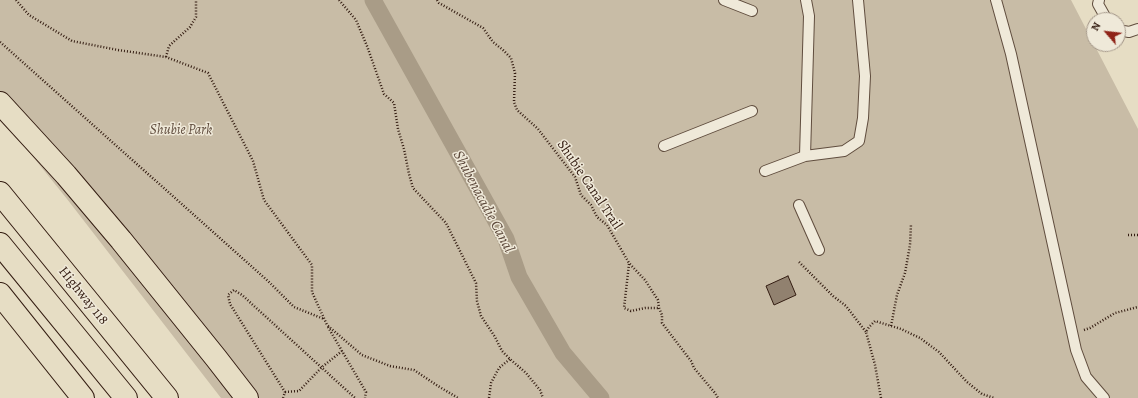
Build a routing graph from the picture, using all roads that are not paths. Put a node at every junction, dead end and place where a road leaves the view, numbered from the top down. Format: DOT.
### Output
graph roads {
  1 [pos="724,0"];
  2 [pos="806,0"];
  3 [pos="858,0"];
  4 [pos="996,0"];
  5 [pos="1099,0"];
  6 [pos="752,11"];
  7 [pos="1102,12"];
  8 [pos="1138,29"];
  9 [pos="1126,31"];
  10 [pos="0,104"];
  11 [pos="752,111"];
  12 [pos="664,146"];
  13 [pos="805,156"];
  14 [pos="765,171"];
  15 [pos="0,193"];
  16 [pos="799,205"];
  17 [pos="0,244"];
  18 [pos="819,250"];
  19 [pos="0,294"];
  20 [pos="83,398"];
  21 [pos="126,398"];
  22 [pos="167,398"];
  23 [pos="247,398"];
  24 [pos="1104,398"];
  1 -- 6 [label="lane"];
  2 -- 13 [label="lane"];
  3 -- 13 [label="lane"];
  4 -- 24 [label="lane"];
  5 -- 7 [label="lane"];
  8 -- 9 [label="lane"];
  10 -- 23 [label="highway"];
  11 -- 12 [label="lane"];
  13 -- 14 [label="lane"];
  15 -- 22 [label="highway, Highway 118"];
  16 -- 18 [label="lane"];
  17 -- 21 [label="highway"];
  19 -- 20 [label="highway"];
}
